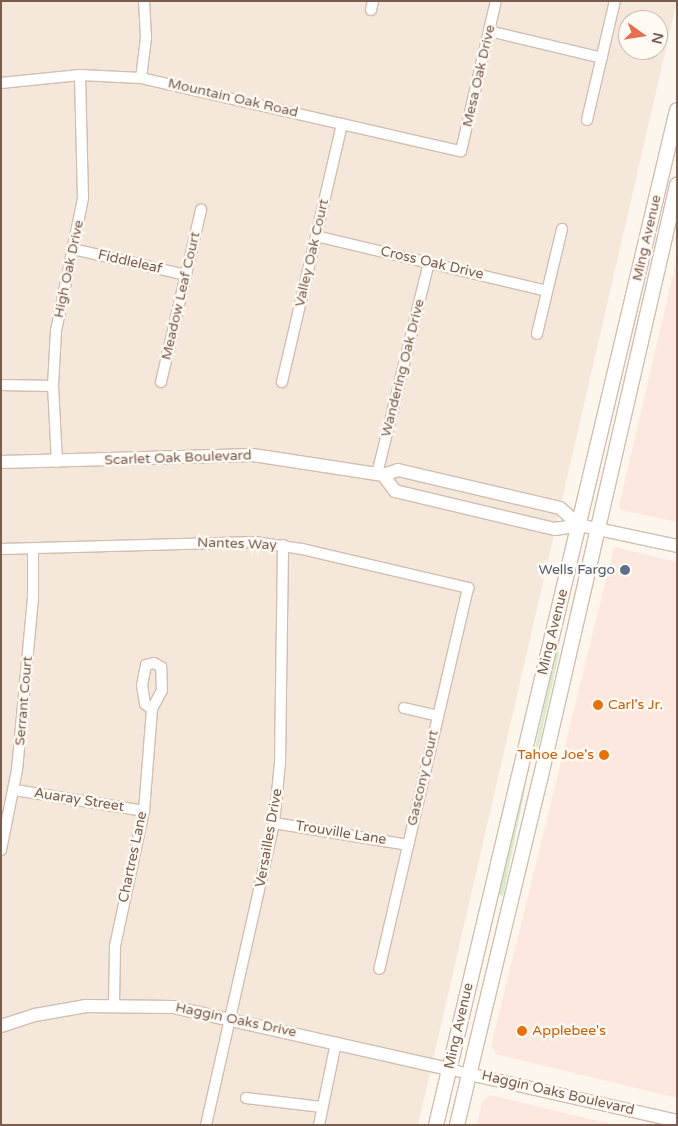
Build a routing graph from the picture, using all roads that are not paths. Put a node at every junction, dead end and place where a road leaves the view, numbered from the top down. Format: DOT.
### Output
graph roads {
  1 [pos="144,1"];
  2 [pos="496,1"];
  3 [pos="615,1"];
  4 [pos="489,31"];
  5 [pos="602,58"];
  6 [pos="80,75"];
  7 [pos="141,78"];
  8 [pos="1,83"];
  9 [pos="677,110"];
  10 [pos="587,120"];
  11 [pos="342,124"];
  12 [pos="461,151"];
  13 [pos="677,185"];
  14 [pos="201,210"];
  15 [pos="562,229"];
  16 [pos="316,236"];
  17 [pos="73,248"];
  18 [pos="429,263"];
  19 [pos="186,275"];
  20 [pos="547,290"];
  21 [pos="537,334"];
  22 [pos="161,382"];
  23 [pos="282,382"];
  24 [pos="1,385"];
  25 [pos="53,386"];
  26 [pos="1,462"];
  27 [pos="57,462"];
  28 [pos="380,475"];
  29 [pos="579,524"];
  30 [pos="596,528"];
  31 [pos="283,545"];
  32 [pos="677,546"];
  33 [pos="1,549"];
  34 [pos="33,550"];
  35 [pos="468,588"];
  36 [pos="404,708"];
  37 [pos="152,709"];
  38 [pos="438,716"];
  39 [pos="15,790"];
  40 [pos="144,811"];
  41 [pos="274,823"];
  42 [pos="408,845"];
  43 [pos="1,850"];
  44 [pos="379,969"];
  45 [pos="114,1004"];
  46 [pos="231,1018"];
  47 [pos="1,1026"];
  48 [pos="336,1043"];
  49 [pos="449,1069"];
  50 [pos="469,1074"];
  51 [pos="246,1098"];
  52 [pos="321,1107"];
  53 [pos="677,1120"];
  54 [pos="206,1125"];
  55 [pos="319,1125"];
  56 [pos="436,1125"];
  57 [pos="456,1125"];
  1 -- 7 [label="street"];
  2 -- 4 [label="street, Mesa Oak Drive"];
  3 -- 5 [label="street"];
  4 -- 5 [label="street"];
  4 -- 12 [label="street, Mesa Oak Drive"];
  5 -- 10 [label="street"];
  6 -- 7 [label="street, Mountain Oak Road"];
  6 -- 8 [label="street, Mountain Oak Road"];
  6 -- 17 [label="street, High Oak Drive"];
  7 -- 11 [label="street, Mountain Oak Road"];
  9 -- 29 [label="main road, Ming Avenue"];
  11 -- 12 [label="street, Mountain Oak Road"];
  11 -- 16 [label="street, Valley Oak Court"];
  13 -- 30 [label="main road, Ming Avenue"];
  14 -- 19 [label="street, Meadow Leaf Court"];
  15 -- 20 [label="street"];
  16 -- 18 [label="street, Cross Oak Drive"];
  16 -- 23 [label="street, Valley Oak Court"];
  17 -- 19 [label="street, Fiddleleaf"];
  17 -- 25 [label="street, High Oak Drive"];
  18 -- 20 [label="street, Cross Oak Drive"];
  18 -- 28 [label="street, Wandering Oak Drive"];
  19 -- 22 [label="street, Meadow Leaf Court"];
  20 -- 21 [label="street"];
  24 -- 25 [label="street"];
  25 -- 27 [label="street, High Oak Drive"];
  26 -- 27 [label="street, Scarlet Oak Boulevard"];
  27 -- 28 [label="street, Scarlet Oak Boulevard"];
  28 -- 29 [label="street, Scarlet Oak Boulevard"];
  28 -- 29 [label="street, Scarlet Oak Boulevard"];
  29 -- 30 [label="street, Scarlet Oak Boulevard"];
  29 -- 49 [label="main road, Ming Avenue"];
  30 -- 32 [label="street, Scarlet Oak Boulevard"];
  30 -- 50 [label="main road, Ming Avenue"];
  31 -- 34 [label="street, Nantes Way"];
  31 -- 35 [label="street, Nantes Way"];
  31 -- 41 [label="street, Versailles Drive"];
  33 -- 34 [label="street, Nantes Way"];
  34 -- 39 [label="street, Serrant Court"];
  35 -- 38 [label="street, Gascony Court"];
  36 -- 38 [label="street"];
  37 -- 40 [label="street, Chartres Lane"];
  38 -- 42 [label="street, Gascony Court"];
  39 -- 40 [label="street, Auaray Street"];
  39 -- 43 [label="street, Serrant Court"];
  40 -- 45 [label="street, Chartres Lane"];
  41 -- 42 [label="street, Trouville Lane"];
  41 -- 46 [label="street, Versailles Drive"];
  42 -- 44 [label="street, Gascony Court"];
  45 -- 46 [label="street, Haggin Oaks Drive"];
  45 -- 47 [label="street, Haggin Oaks Drive"];
  46 -- 48 [label="street, Haggin Oaks Drive"];
  46 -- 54 [label="street, Versailles Drive"];
  48 -- 49 [label="street, Haggin Oaks Drive"];
  48 -- 52 [label="street"];
  49 -- 50 [label="street, Haggin Oaks Drive"];
  49 -- 56 [label="main road, Ming Avenue"];
  50 -- 53 [label="street, Haggin Oaks Boulevard"];
  50 -- 57 [label="main road, Ming Avenue"];
  51 -- 52 [label="street"];
  52 -- 55 [label="street"];
}
